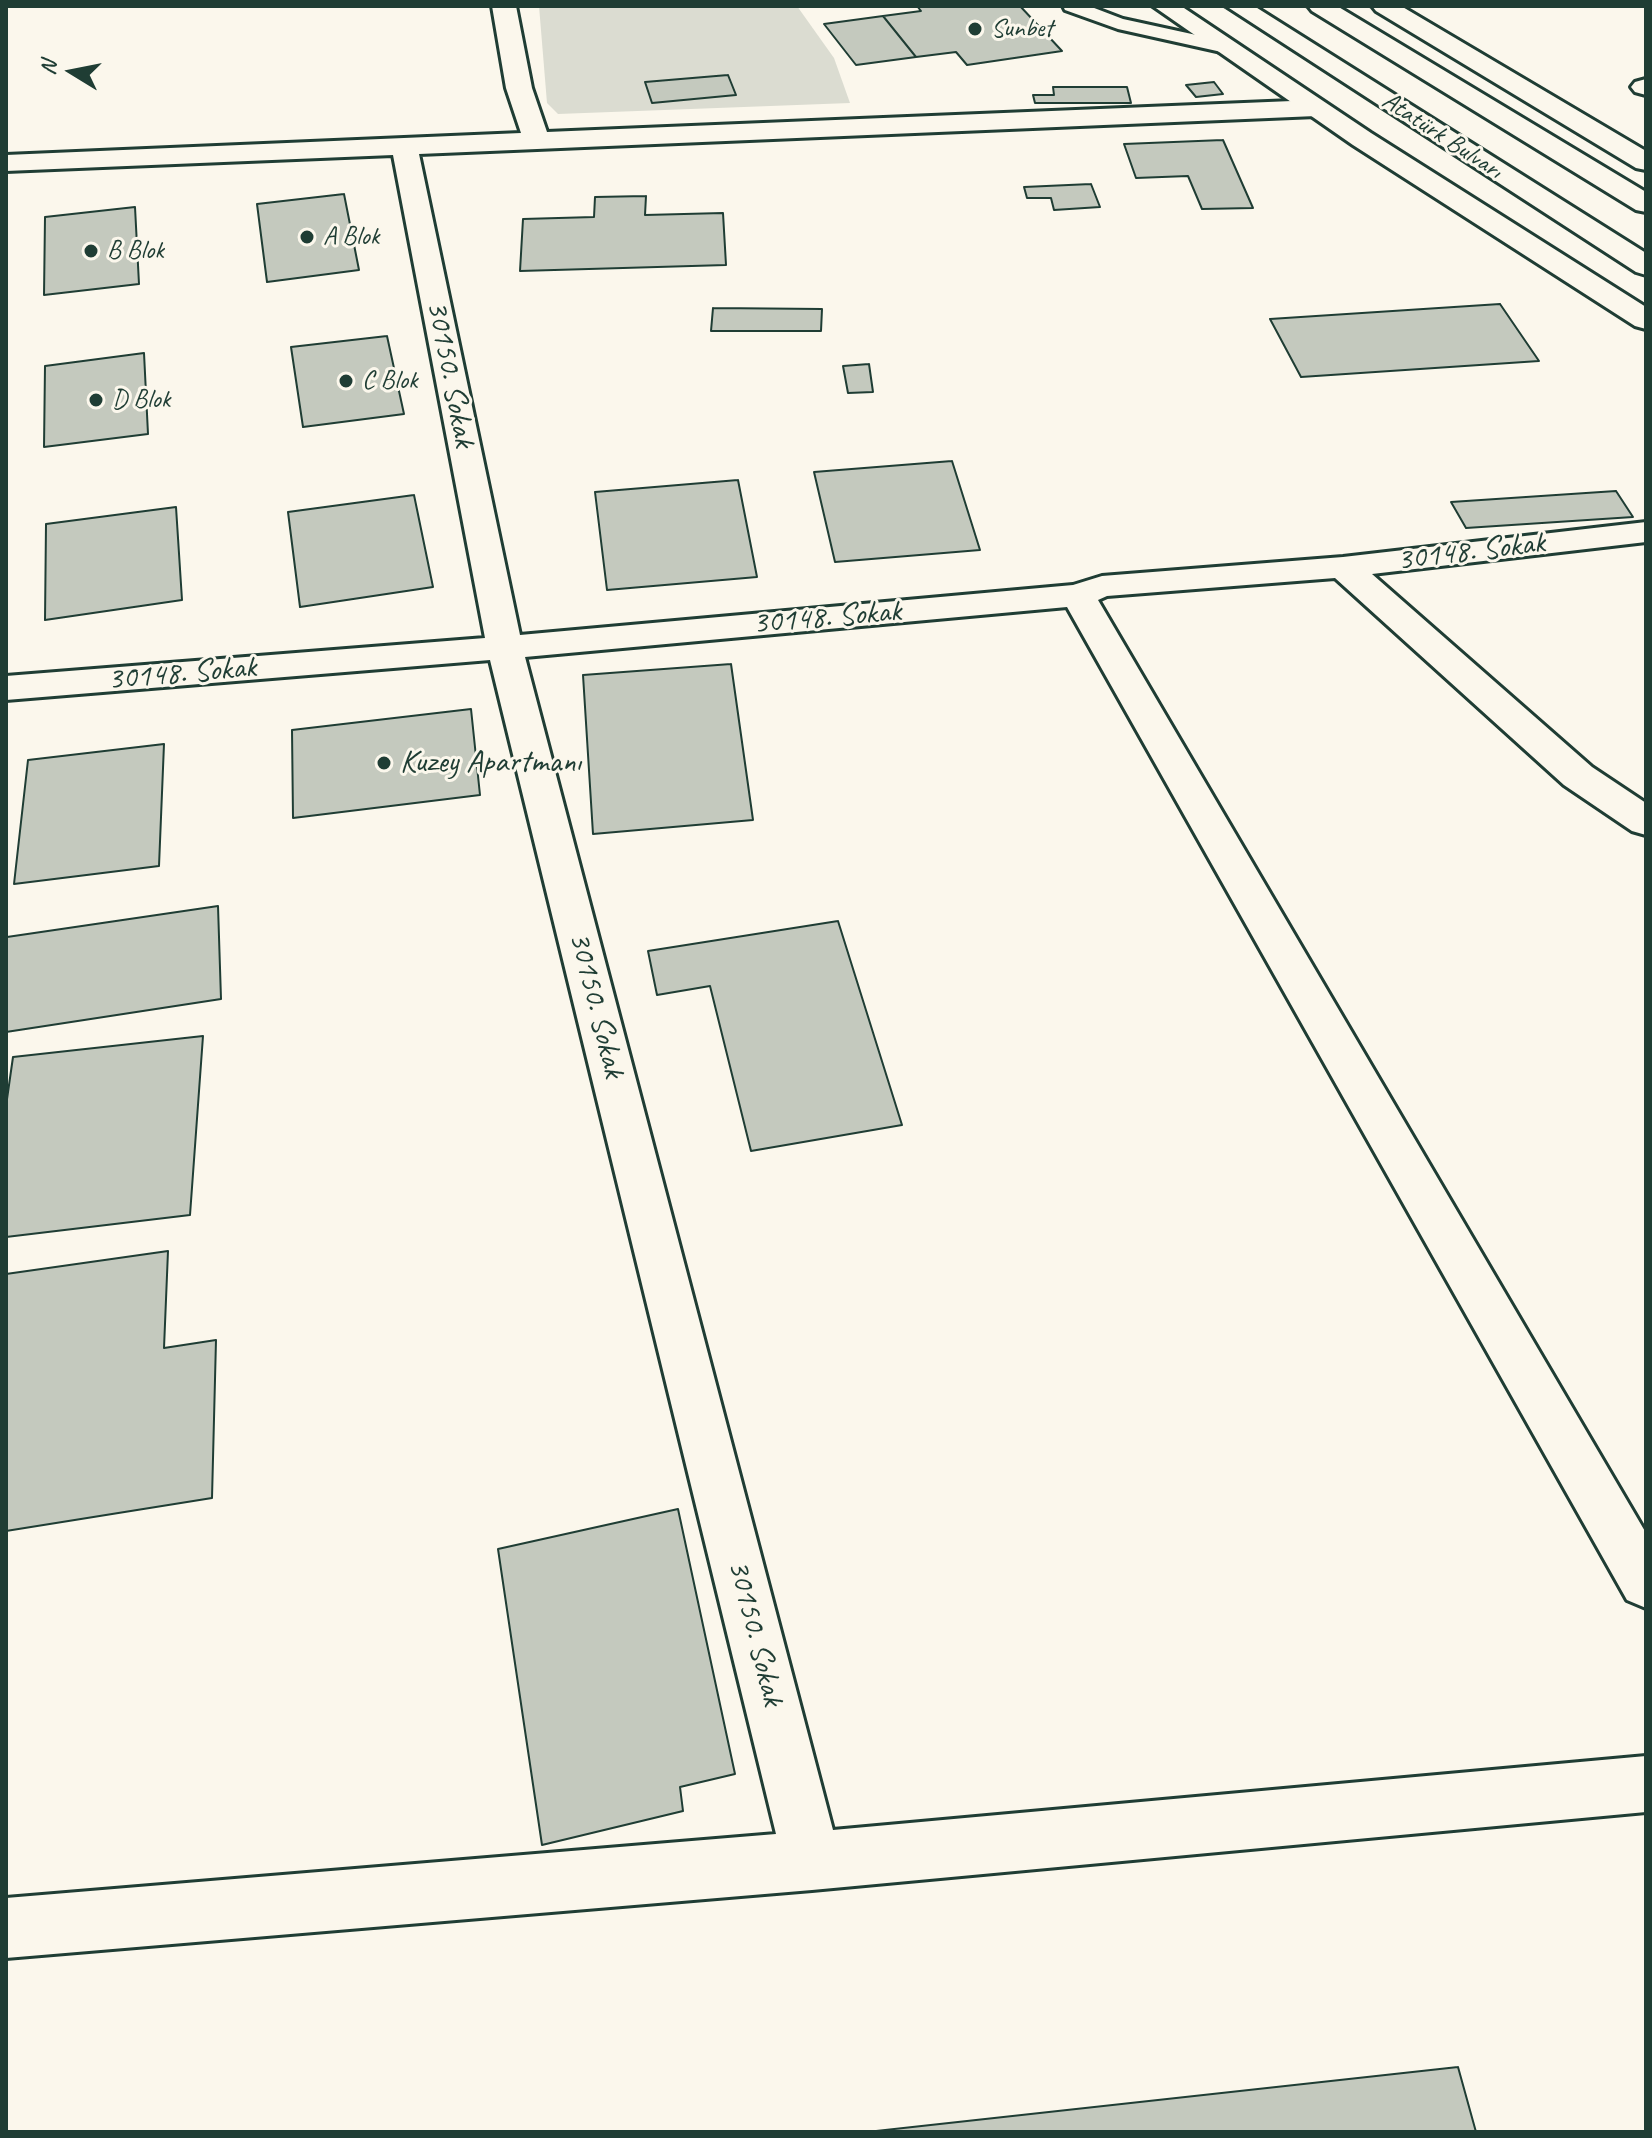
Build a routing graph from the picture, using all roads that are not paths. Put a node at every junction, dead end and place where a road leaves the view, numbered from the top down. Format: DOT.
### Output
graph roads {
  1 [pos="504,6"];
  2 [pos="1072,6"];
  3 [pos="1165,6"];
  4 [pos="1238,6"];
  5 [pos="1320,6"];
  6 [pos="1384,6"];
  7 [pos="1226,47"];
  8 [pos="1316,108"];
  9 [pos="536,138"];
  10 [pos="404,144"];
  11 [pos="1646,162"];
  12 [pos="6,163"];
  13 [pos="1646,204"];
  14 [pos="1646,266"];
  15 [pos="1646,320"];
  16 [pos="1646,532"];
  17 [pos="1343,567"];
  18 [pos="1078,595"];
  19 [pos="505,648"];
  20 [pos="6,688"];
  21 [pos="1646,822"];
  22 [pos="1646,1583"];
  23 [pos="1646,1784"];
  24 [pos="812,1861"];
  25 [pos="6,1928"];
  1 -- 9 [label="main road"];
  2 -- 7 [label="lane"];
  3 -- 7 [label="main road"];
  4 -- 14 [label="main road, Atatürk Bulvarı"];
  5 -- 13 [label="main road, Atatürk Bulvarı"];
  6 -- 11 [label="main road"];
  7 -- 8 [label="main road"];
  8 -- 9 [label="main road"];
  8 -- 15 [label="main road"];
  9 -- 10 [label="main road"];
  10 -- 12 [label="main road"];
  10 -- 19 [label="main road, 30150. Sokak"];
  16 -- 17 [label="main road, 30148. Sokak"];
  17 -- 18 [label="main road, 30148. Sokak"];
  17 -- 21 [label="main road"];
  18 -- 19 [label="main road, 30148. Sokak"];
  18 -- 22 [label="main road"];
  19 -- 20 [label="main road, 30148. Sokak"];
  19 -- 24 [label="main road, 30150. Sokak"];
  23 -- 24 [label="main road"];
  24 -- 25 [label="main road"];
}
